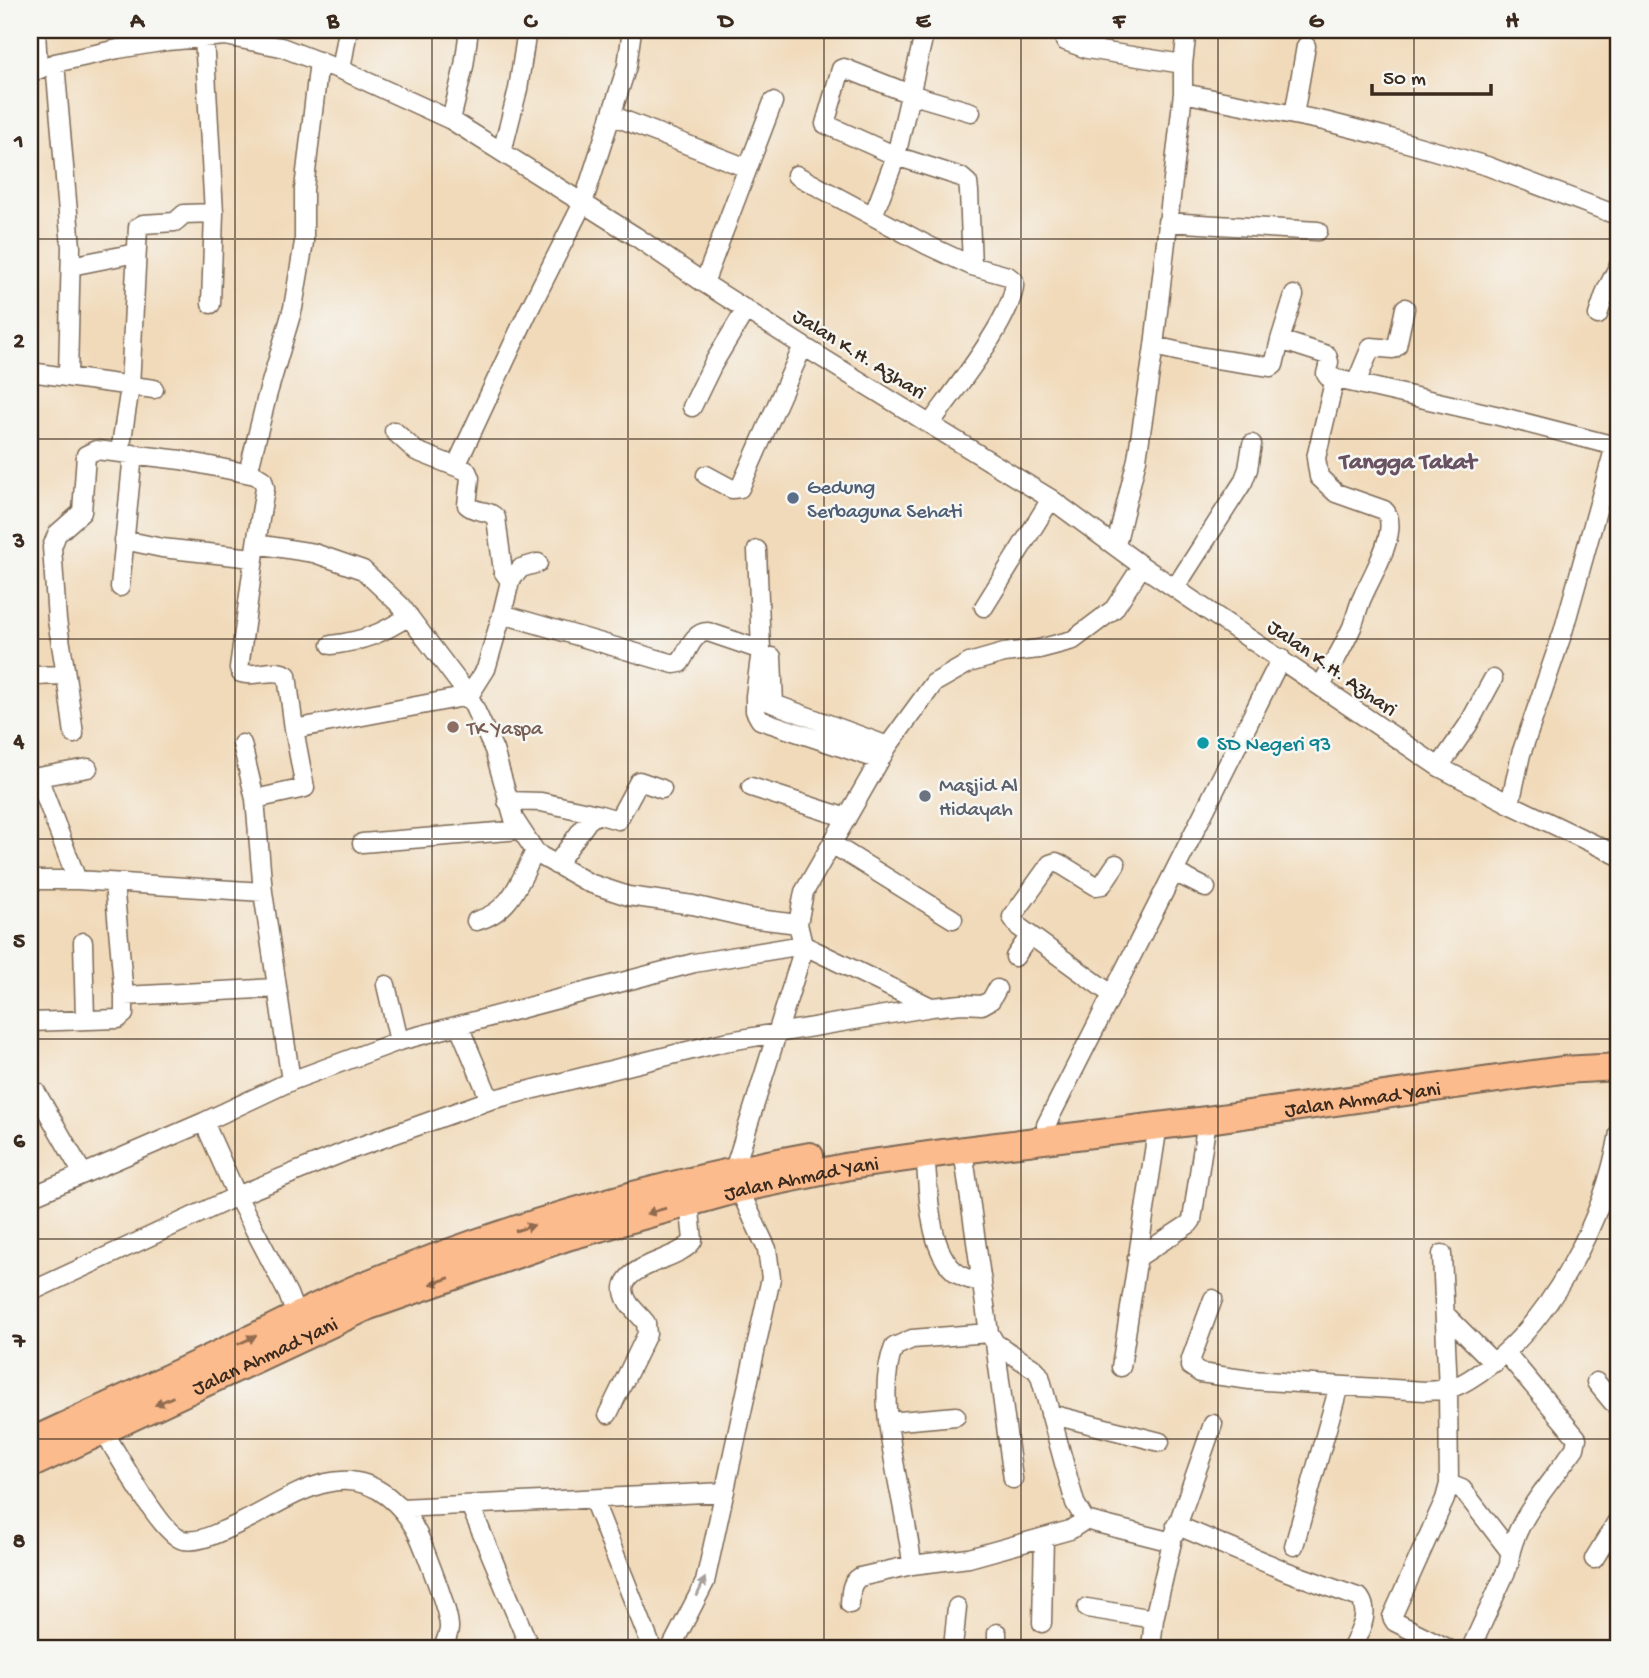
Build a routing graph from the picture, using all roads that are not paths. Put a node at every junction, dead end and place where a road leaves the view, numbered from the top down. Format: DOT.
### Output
graph roads {
  1 [pos="36,30"];
  2 [pos="348,30"];
  3 [pos="469,30"];
  4 [pos="527,30"];
  5 [pos="632,30"];
  6 [pos="925,30"];
  7 [pos="1062,30"];
  8 [pos="1090,30"];
  9 [pos="1187,30"];
  10 [pos="266,36"];
  11 [pos="145,37"];
  12 [pos="204,37"];
  13 [pos="1306,46"];
  14 [pos="1087,49"];
  15 [pos="319,61"];
  16 [pos="55,63"];
  17 [pos="1183,64"];
  18 [pos="341,70"];
  19 [pos="34,71"];
  20 [pos="1183,93"];
  21 [pos="910,94"];
  22 [pos="773,102"];
  23 [pos="971,112"];
  24 [pos="1294,115"];
  25 [pos="611,116"];
  26 [pos="451,120"];
  27 [pos="502,152"];
  28 [pos="896,156"];
  29 [pos="747,168"];
  30 [pos="796,175"];
  31 [pos="583,203"];
  32 [pos="215,213"];
  33 [pos="873,216"];
  34 [pos="1619,216"];
  35 [pos="1167,222"];
  36 [pos="1318,231"];
  37 [pos="136,253"];
  38 [pos="1619,265"];
  39 [pos="71,266"];
  40 [pos="971,266"];
  41 [pos="704,283"];
  42 [pos="1293,295"];
  43 [pos="211,304"];
  44 [pos="1405,308"];
  45 [pos="746,309"];
  46 [pos="1598,315"];
  47 [pos="1280,340"];
  48 [pos="803,346"];
  49 [pos="1154,346"];
  50 [pos="30,372"];
  51 [pos="68,377"];
  52 [pos="1335,378"];
  53 [pos="1356,383"];
  54 [pos="131,387"];
  55 [pos="154,389"];
  56 [pos="692,407"];
  57 [pos="930,424"];
  58 [pos="394,430"];
  59 [pos="1252,444"];
  60 [pos="127,453"];
  61 [pos="456,466"];
  62 [pos="248,473"];
  63 [pos="706,475"];
  64 [pos="1051,499"];
  65 [pos="124,540"];
  66 [pos="1116,545"];
  67 [pos="757,550"];
  68 [pos="254,551"];
  69 [pos="538,563"];
  70 [pos="1142,566"];
  71 [pos="510,581"];
  72 [pos="120,587"];
  73 [pos="1175,588"];
  74 [pos="984,607"];
  75 [pos="502,614"];
  76 [pos="409,616"];
  77 [pos="331,645"];
  78 [pos="766,653"];
  79 [pos="1281,658"];
  80 [pos="66,675"];
  81 [pos="30,676"];
  82 [pos="1493,679"];
  83 [pos="1321,686"];
  84 [pos="469,696"];
  85 [pos="755,696"];
  86 [pos="774,704"];
  87 [pos="294,729"];
  88 [pos="74,734"];
  89 [pos="242,744"];
  90 [pos="884,753"];
  91 [pos="1439,766"];
  92 [pos="88,768"];
  93 [pos="34,777"];
  94 [pos="751,788"];
  95 [pos="662,789"];
  96 [pos="254,799"];
  97 [pos="507,801"];
  98 [pos="1510,804"];
  99 [pos="597,814"];
  100 [pos="846,818"];
  101 [pos="520,830"];
  102 [pos="362,844"];
  103 [pos="832,844"];
  104 [pos="534,851"];
  105 [pos="1619,856"];
  106 [pos="1116,864"];
  107 [pos="556,865"];
  108 [pos="1174,872"];
  109 [pos="30,880"];
  110 [pos="77,880"];
  111 [pos="114,883"];
  112 [pos="1206,888"];
  113 [pos="263,892"];
  114 [pos="953,919"];
  115 [pos="476,921"];
  116 [pos="798,924"];
  117 [pos="1030,935"];
  118 [pos="83,942"];
  119 [pos="803,945"];
  120 [pos="1015,957"];
  121 [pos="386,985"];
  122 [pos="277,988"];
  123 [pos="997,989"];
  124 [pos="1111,994"];
  125 [pos="124,996"];
  126 [pos="932,1007"];
  127 [pos="85,1018"];
  128 [pos="30,1022"];
  129 [pos="460,1026"];
  130 [pos="779,1031"];
  131 [pos="399,1041"];
  132 [pos="1619,1050"];
  133 [pos="1619,1067"];
  134 [pos="291,1081"];
  135 [pos="36,1092"];
  136 [pos="490,1100"];
  137 [pos="1207,1121"];
  138 [pos="204,1122"];
  139 [pos="1046,1125"];
  140 [pos="1158,1125"];
  141 [pos="1619,1133"];
  142 [pos="962,1150"];
  143 [pos="925,1155"];
  144 [pos="83,1174"];
  145 [pos="736,1179"];
  146 [pos="237,1196"];
  147 [pos="30,1197"];
  148 [pos="689,1202"];
  149 [pos="1442,1254"];
  150 [pos="1137,1258"];
  151 [pos="982,1280"];
  152 [pos="30,1292"];
  153 [pos="1213,1299"];
  154 [pos="1445,1314"];
  155 [pos="296,1315"];
  156 [pos="992,1338"];
  157 [pos="1500,1358"];
  158 [pos="1121,1367"];
  159 [pos="1596,1382"];
  160 [pos="1339,1386"];
  161 [pos="1448,1390"];
  162 [pos="1619,1410"];
  163 [pos="608,1414"];
  164 [pos="1050,1414"];
  165 [pos="956,1416"];
  166 [pos="888,1422"];
  167 [pos="1213,1424"];
  168 [pos="103,1430"];
  169 [pos="30,1442"];
  170 [pos="1160,1442"];
  171 [pos="30,1465"];
  172 [pos="1013,1479"];
  173 [pos="1449,1484"];
  174 [pos="725,1492"];
  175 [pos="593,1499"];
  176 [pos="471,1505"];
  177 [pos="401,1508"];
  178 [pos="1619,1518"];
  179 [pos="1085,1520"];
  180 [pos="1174,1534"];
  181 [pos="1044,1537"];
  182 [pos="1294,1546"];
  183 [pos="1509,1550"];
  184 [pos="1594,1559"];
  185 [pos="912,1565"];
  186 [pos="850,1604"];
  187 [pos="957,1607"];
  188 [pos="1087,1608"];
  189 [pos="1154,1619"];
  190 [pos="1042,1623"];
  191 [pos="450,1627"];
  192 [pos="443,1648"];
  193 [pos="461,1648"];
  194 [pos="530,1648"];
  195 [pos="652,1648"];
  196 [pos="671,1648"];
  197 [pos="953,1648"];
  198 [pos="1151,1648"];
  199 [pos="1352,1648"];
  200 [pos="1447,1648"];
  201 [pos="1471,1648"];
  1 -- 19 [label="street"];
  2 -- 18 [label="street"];
  3 -- 26 [label="street"];
  4 -- 27 [label="street"];
  5 -- 25 [label="street"];
  6 -- 21 [label="street"];
  7 -- 14 [label="street"];
  8 -- 14 [label="street"];
  9 -- 17 [label="street"];
  10 -- 12 [label="street, Jalan K.H. Azhari"];
  10 -- 15 [label="street, Jalan K.H. Azhari"];
  11 -- 12 [label="street, Jalan K.H. Azhari"];
  11 -- 16 [label="street, Jalan K.H. Azhari"];
  12 -- 32 [label="street"];
  13 -- 24 [label="street"];
  14 -- 17 [label="street"];
  15 -- 18 [label="street, Jalan K.H. Azhari"];
  15 -- 62 [label="street"];
  16 -- 19 [label="street, Jalan K.H. Azhari"];
  16 -- 39 [label="street"];
  17 -- 20 [label="street"];
  18 -- 26 [label="street, Jalan K.H. Azhari"];
  20 -- 24 [label="street"];
  20 -- 35 [label="street"];
  21 -- 23 [label="street"];
  21 -- 28 [label="street"];
  21 -- 28 [label="street"];
  22 -- 29 [label="street"];
  24 -- 34 [label="street"];
  25 -- 29 [label="street"];
  25 -- 31 [label="street"];
  26 -- 27 [label="street, Jalan K.H. Azhari"];
  27 -- 31 [label="street, Jalan K.H. Azhari"];
  28 -- 33 [label="street"];
  28 -- 40 [label="street"];
  29 -- 41 [label="street"];
  30 -- 33 [label="street"];
  31 -- 41 [label="street, Jalan K.H. Azhari"];
  31 -- 61 [label="street"];
  32 -- 37 [label="street"];
  32 -- 43 [label="street"];
  33 -- 40 [label="street"];
  35 -- 36 [label="street"];
  35 -- 49 [label="street"];
  37 -- 39 [label="street"];
  37 -- 54 [label="street"];
  38 -- 46 [label="street"];
  39 -- 51 [label="street"];
  40 -- 57 [label="street"];
  41 -- 45 [label="street, Jalan K.H. Azhari"];
  42 -- 47 [label="street"];
  44 -- 53 [label="street"];
  45 -- 48 [label="street, Jalan K.H. Azhari"];
  45 -- 56 [label="street"];
  47 -- 49 [label="street"];
  47 -- 52 [label="street"];
  48 -- 57 [label="street, Jalan K.H. Azhari"];
  48 -- 63 [label="street"];
  49 -- 66 [label="street"];
  50 -- 51 [label="street"];
  51 -- 54 [label="street"];
  52 -- 53 [label="street"];
  52 -- 83 [label="street"];
  53 -- 98 [label="street"];
  54 -- 55 [label="street"];
  54 -- 60 [label="street"];
  57 -- 64 [label="street, Jalan K.H. Azhari"];
  58 -- 61 [label="street"];
  59 -- 73 [label="street"];
  60 -- 62 [label="street"];
  60 -- 65 [label="street"];
  60 -- 80 [label="street"];
  61 -- 71 [label="street"];
  62 -- 68 [label="street"];
  64 -- 66 [label="street, Jalan K.H. Azhari"];
  64 -- 74 [label="street"];
  65 -- 68 [label="street"];
  65 -- 72 [label="street"];
  66 -- 70 [label="street, Jalan K.H. Azhari"];
  67 -- 78 [label="street"];
  68 -- 76 [label="street"];
  68 -- 87 [label="street"];
  69 -- 71 [label="street"];
  70 -- 73 [label="street, Jalan K.H. Azhari"];
  70 -- 90 [label="street"];
  71 -- 75 [label="street"];
  73 -- 79 [label="street, Jalan K.H. Azhari"];
  75 -- 78 [label="street"];
  75 -- 84 [label="street"];
  76 -- 77 [label="street"];
  76 -- 84 [label="street"];
  78 -- 85 [label="street"];
  78 -- 86 [label="street"];
  79 -- 83 [label="street, Jalan K.H. Azhari"];
  79 -- 108 [label="street"];
  80 -- 81 [label="street"];
  80 -- 88 [label="street"];
  82 -- 91 [label="street"];
  83 -- 91 [label="street, Jalan K.H. Azhari"];
  84 -- 87 [label="street"];
  84 -- 97 [label="street"];
  85 -- 86 [label="street"];
  85 -- 90 [label="street"];
  86 -- 90 [label="street"];
  87 -- 96 [label="street"];
  89 -- 96 [label="street"];
  90 -- 100 [label="street"];
  91 -- 98 [label="street, Jalan K.H. Azhari"];
  92 -- 93 [label="street"];
  93 -- 110 [label="street"];
  94 -- 100 [label="street"];
  95 -- 99 [label="street"];
  96 -- 113 [label="street"];
  97 -- 99 [label="street"];
  97 -- 101 [label="street"];
  98 -- 105 [label="street, Jalan K.H. Azhari"];
  99 -- 107 [label="street"];
  100 -- 103 [label="street"];
  101 -- 102 [label="street"];
  101 -- 104 [label="street"];
  103 -- 114 [label="street"];
  103 -- 116 [label="street"];
  104 -- 107 [label="street"];
  104 -- 115 [label="street"];
  106 -- 117 [label="street"];
  107 -- 116 [label="street"];
  108 -- 112 [label="street"];
  108 -- 124 [label="street"];
  109 -- 110 [label="street"];
  110 -- 111 [label="street"];
  111 -- 113 [label="street"];
  111 -- 125 [label="street"];
  113 -- 122 [label="street"];
  116 -- 119 [label="street"];
  117 -- 120 [label="street"];
  117 -- 124 [label="street"];
  118 -- 127 [label="street"];
  119 -- 126 [label="street"];
  119 -- 129 [label="street"];
  119 -- 130 [label="street"];
  121 -- 131 [label="street"];
  122 -- 125 [label="street"];
  122 -- 134 [label="street"];
  123 -- 126 [label="street"];
  124 -- 139 [label="street"];
  125 -- 127 [label="street"];
  126 -- 130 [label="street"];
  127 -- 128 [label="street"];
  129 -- 131 [label="street"];
  129 -- 136 [label="street"];
  130 -- 136 [label="street"];
  130 -- 145 [label="street"];
  131 -- 134 [label="street"];
  132 -- 139 [label="highway, Jalan Ahmad Yani"];
  133 -- 137 [label="highway, Jalan Ahmad Yani"];
  134 -- 138 [label="street"];
  135 -- 144 [label="street"];
  136 -- 146 [label="street"];
  137 -- 140 [label="highway, Jalan Ahmad Yani"];
  137 -- 150 [label="street"];
  138 -- 144 [label="street"];
  138 -- 146 [label="street"];
  139 -- 145 [label="highway, Jalan Ahmad Yani"];
  140 -- 142 [label="highway, Jalan Ahmad Yani"];
  140 -- 150 [label="street"];
  141 -- 157 [label="street"];
  142 -- 143 [label="highway, Jalan Ahmad Yani"];
  142 -- 151 [label="street"];
  143 -- 145 [label="highway, Jalan Ahmad Yani"];
  143 -- 151 [label="street"];
  144 -- 147 [label="street"];
  145 -- 148 [label="highway, Jalan Ahmad Yani"];
  155 -- 145 [label="highway, Jalan Ahmad Yani, one-way"];
  145 -- 174 [label="street"];
  146 -- 152 [label="street"];
  146 -- 155 [label="street"];
  148 -- 163 [label="street"];
  148 -- 168 [label="highway, Jalan Ahmad Yani, one-way"];
  149 -- 154 [label="street"];
  150 -- 158 [label="street"];
  151 -- 156 [label="street"];
  153 -- 160 [label="street"];
  154 -- 157 [label="street"];
  154 -- 161 [label="street"];
  169 -- 155 [label="highway, Jalan Ahmad Yani, one-way"];
  156 -- 164 [label="street"];
  156 -- 166 [label="street"];
  156 -- 172 [label="street"];
  157 -- 161 [label="street"];
  157 -- 183 [label="street"];
  159 -- 162 [label="street"];
  160 -- 161 [label="street"];
  160 -- 182 [label="street"];
  161 -- 173 [label="street"];
  164 -- 170 [label="street"];
  164 -- 179 [label="street"];
  165 -- 166 [label="street"];
  166 -- 185 [label="street"];
  167 -- 180 [label="street"];
  168 -- 171 [label="highway, Jalan Ahmad Yani"];
  168 -- 177 [label="street"];
  173 -- 183 [label="street"];
  173 -- 200 [label="street"];
  174 -- 175 [label="street"];
  196 -- 174 [label="street, one-way"];
  175 -- 176 [label="street"];
  175 -- 195 [label="street"];
  176 -- 177 [label="street"];
  176 -- 194 [label="street"];
  177 -- 191 [label="street"];
  178 -- 184 [label="street"];
  179 -- 180 [label="street"];
  179 -- 181 [label="street"];
  180 -- 189 [label="street"];
  180 -- 199 [label="street"];
  181 -- 185 [label="street"];
  181 -- 190 [label="street"];
  183 -- 201 [label="street"];
  185 -- 186 [label="street"];
  187 -- 197 [label="street"];
  188 -- 189 [label="street"];
  189 -- 198 [label="street"];
  191 -- 192 [label="street"];
  191 -- 193 [label="street"];
}
